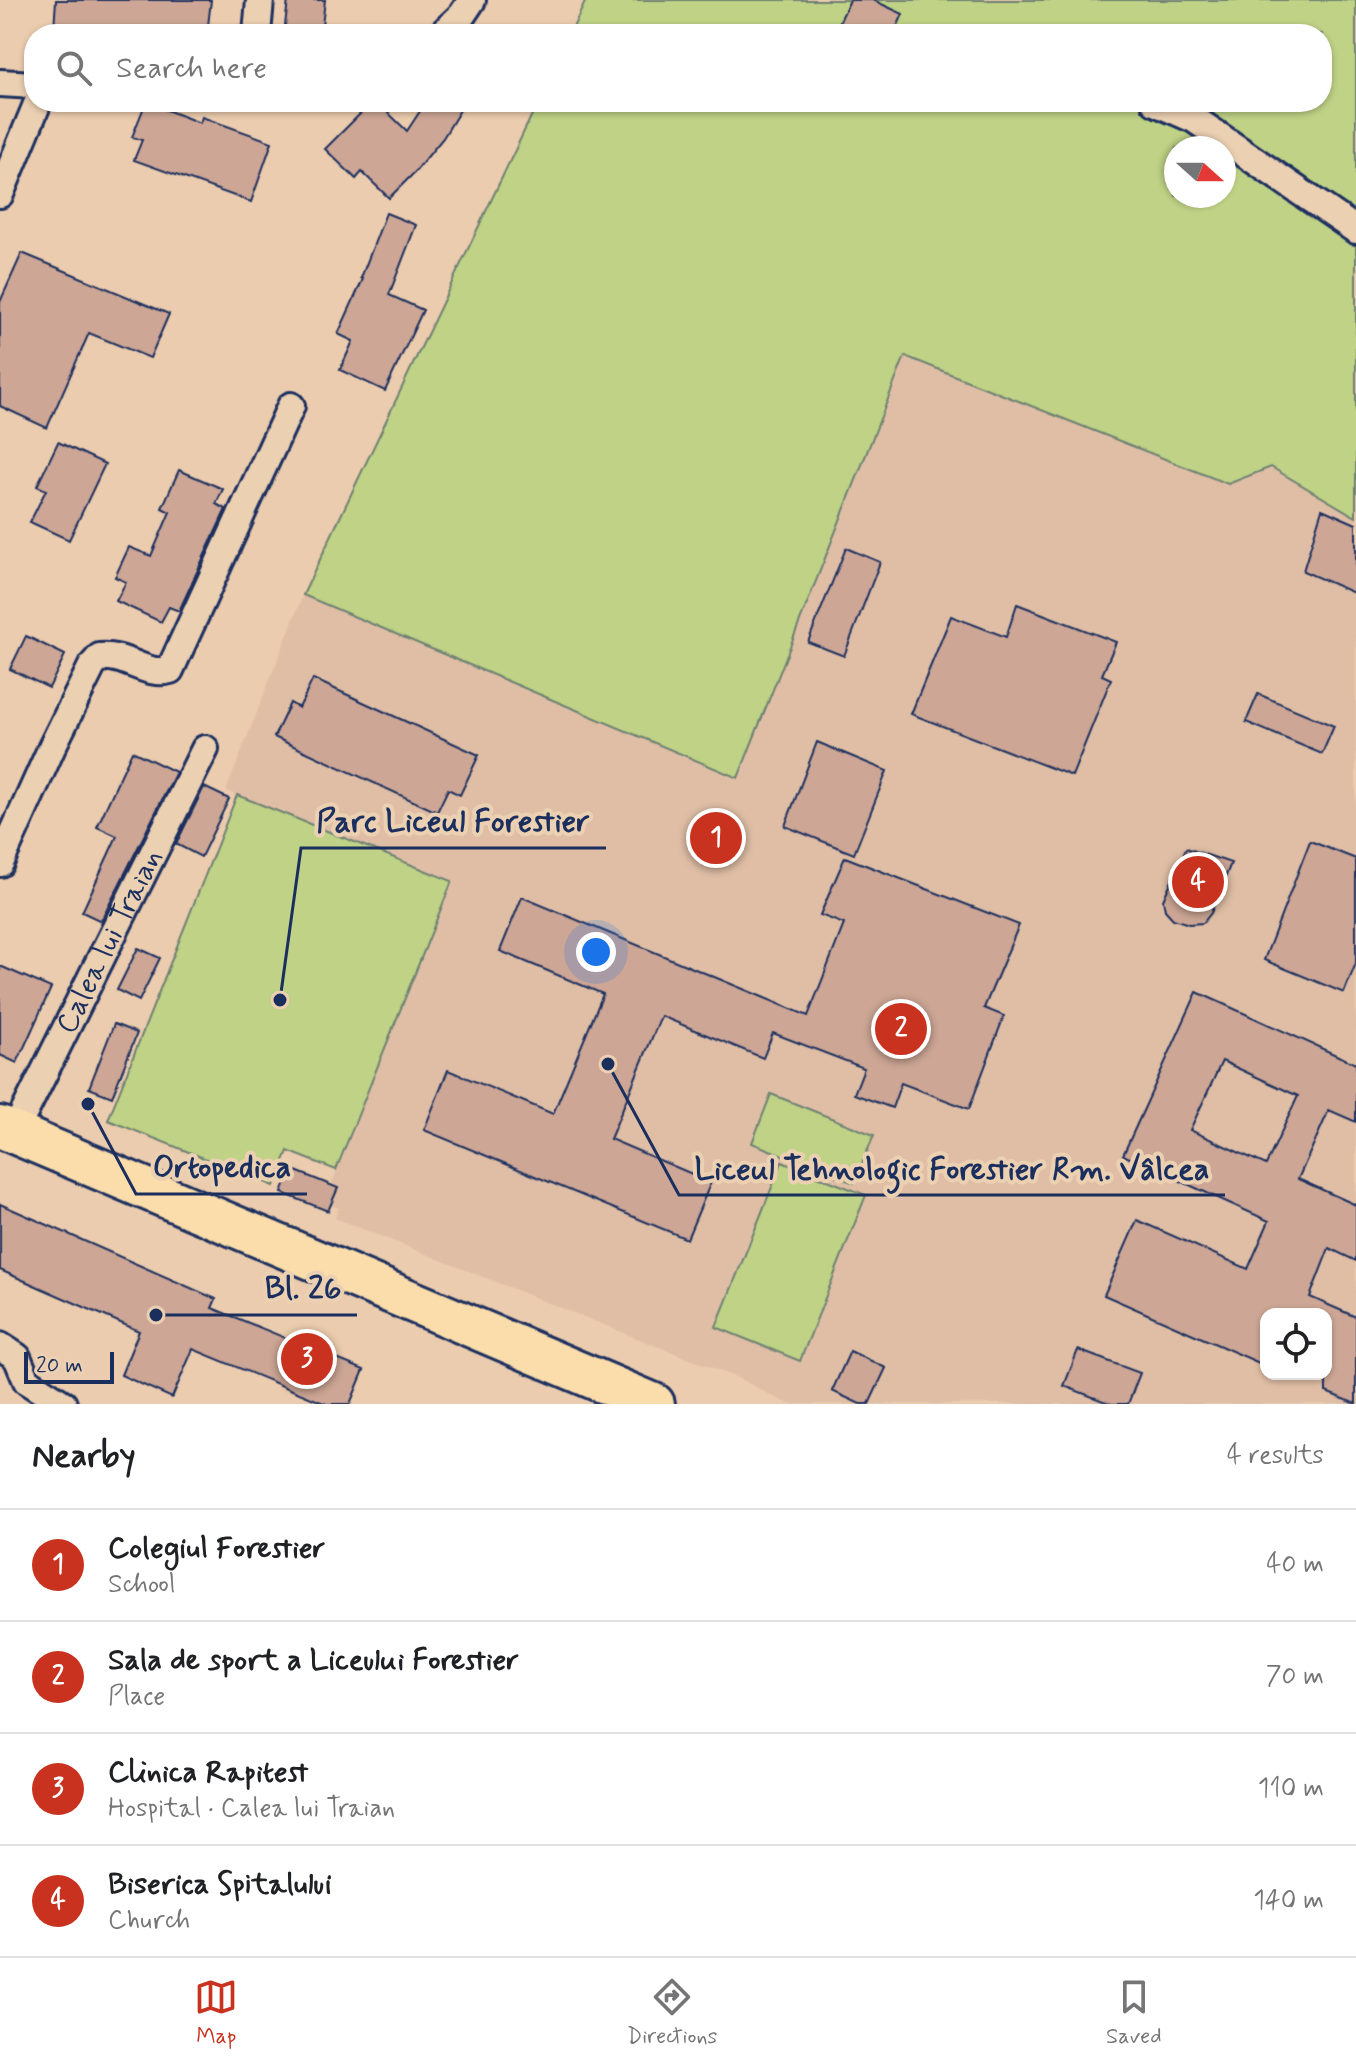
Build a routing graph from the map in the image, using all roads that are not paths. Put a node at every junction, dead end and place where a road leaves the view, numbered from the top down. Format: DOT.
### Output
graph roads {
  1 [pos="260,0"];
  2 [pos="472,0"];
  3 [pos="258,24"];
  4 [pos="453,24"];
  5 [pos="0,83"];
  6 [pos="24,84"];
  7 [pos="34,112"];
  8 [pos="1178,112"];
  9 [pos="0,194"];
  10 [pos="1356,230"];
  11 [pos="291,406"];
  12 [pos="205,749"];
  13 [pos="0,863"];
  14 [pos="7,1130"];
  15 [pos="0,1346"];
  16 [pos="63,1404"];
  17 [pos="654,1404"];
  1 -- 3 [label="street"];
  2 -- 4 [label="street"];
  5 -- 6 [label="street"];
  7 -- 9 [label="street"];
  8 -- 10 [label="street"];
  11 -- 13 [label="street"];
  12 -- 14 [label="street, Calea lui Traian"];
  14 -- 17 [label="main road, Calea lui Traian"];
  15 -- 16 [label="street"];
}
